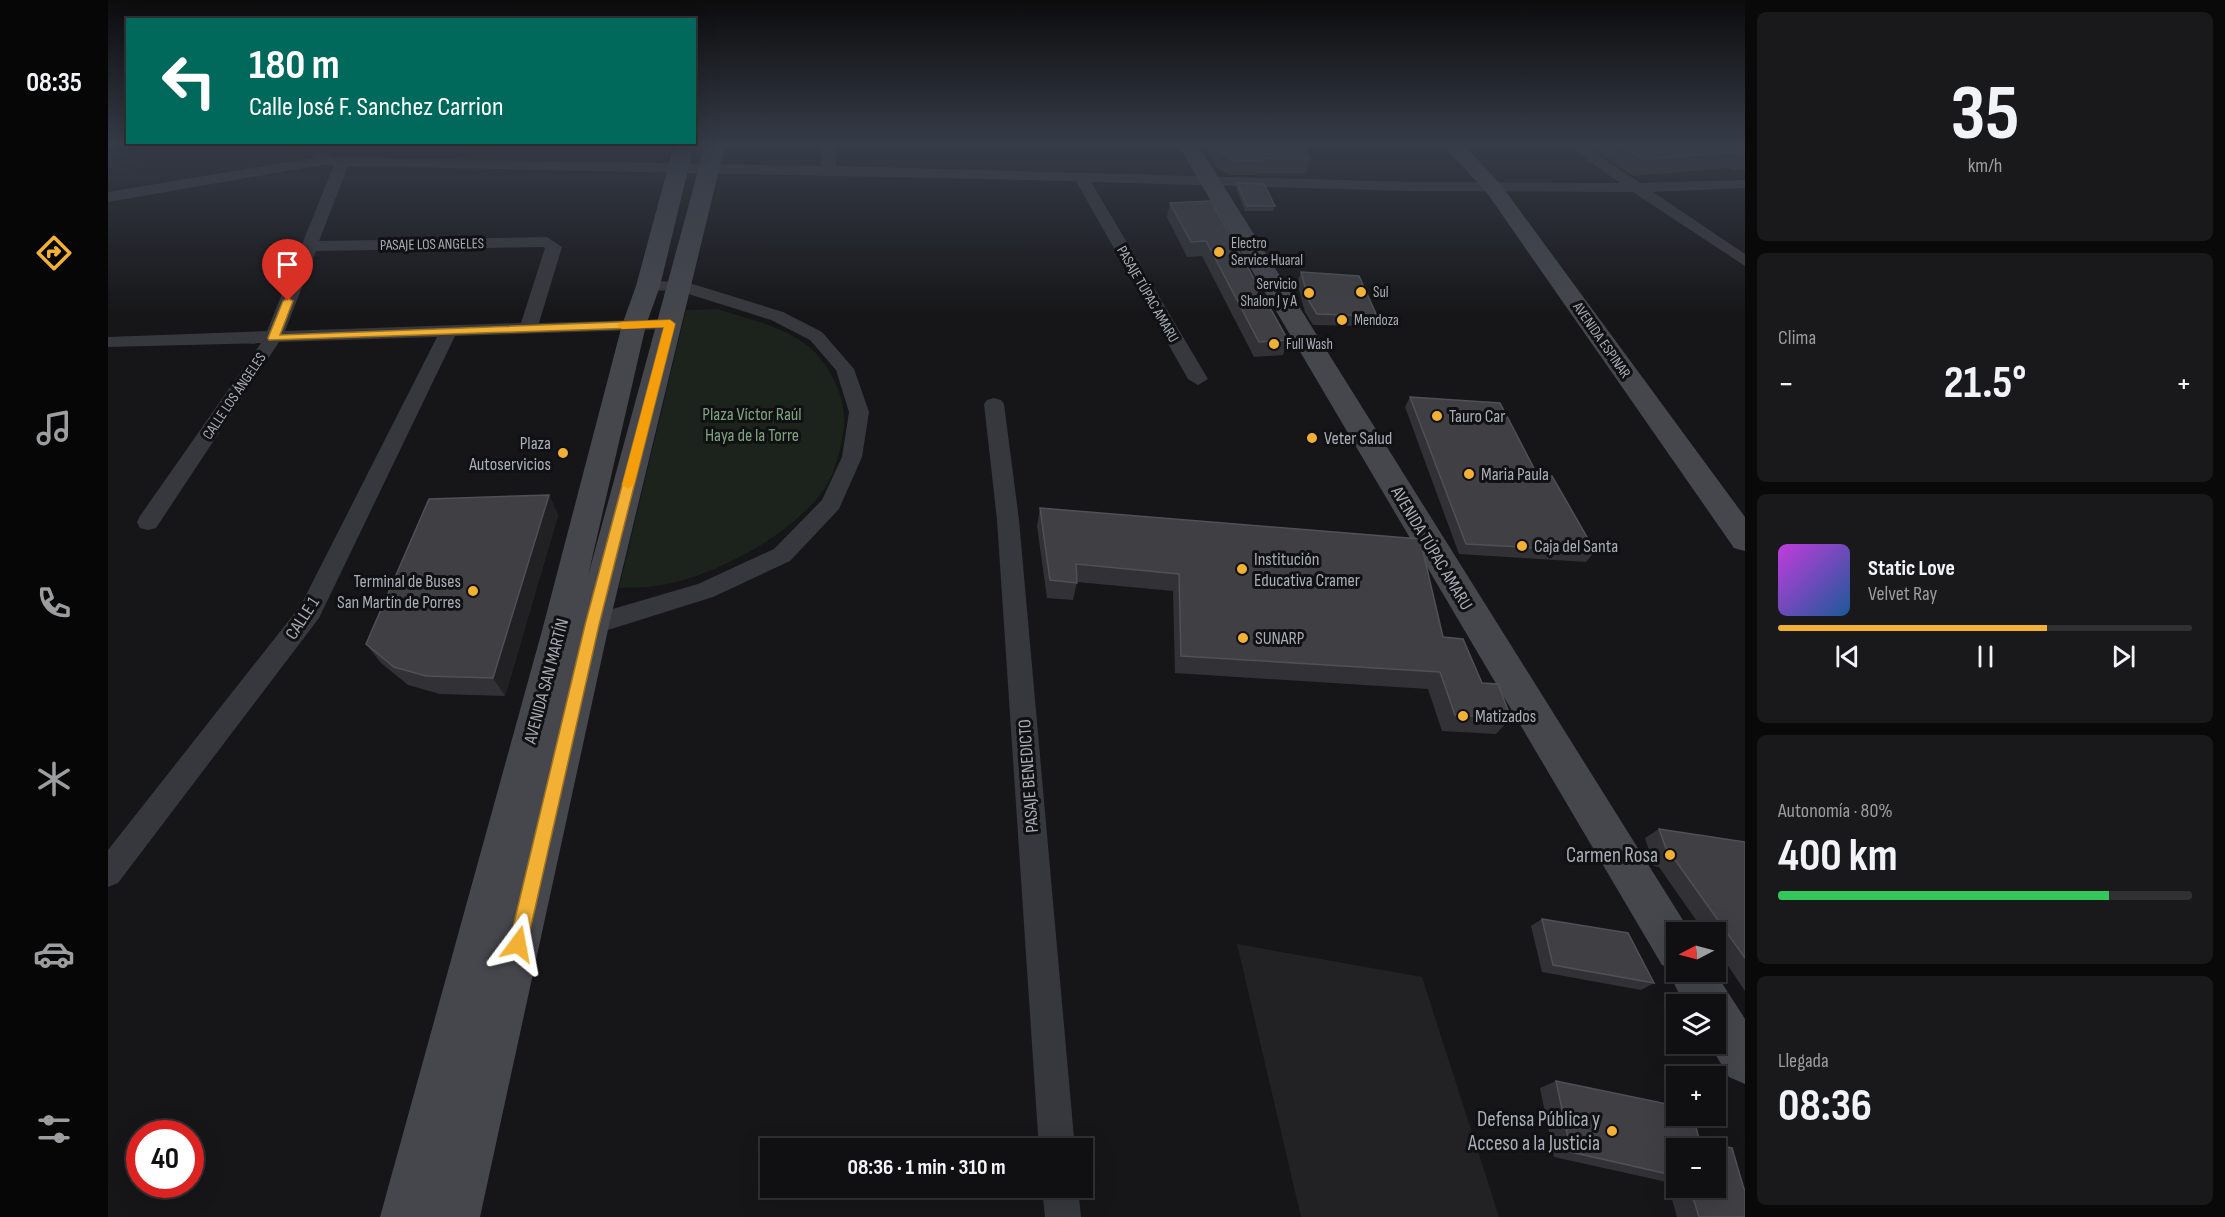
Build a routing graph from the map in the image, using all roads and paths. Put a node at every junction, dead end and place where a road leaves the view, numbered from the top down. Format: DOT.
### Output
graph roads {
  1 [pos="327,202"];
  2 [pos="685,202"];
  3 [pos="1095,202"];
  4 [pos="1221,202"];
  5 [pos="1503,202"];
  6 [pos="1655,202"];
  7 [pos="310,246"];
  8 [pos="1745,261"];
  9 [pos="664,286"];
  10 [pos="670,324"];
  11 [pos="634,325"];
  12 [pos="528,329"];
  13 [pos="448,333"];
  14 [pos="273,338"];
  15 [pos="108,342"];
  16 [pos="1198,379"];
  17 [pos="994,404"];
  18 [pos="148,522"];
  19 [pos="1742,532"];
  20 [pos="576,626"];
  21 [pos="108,873"];
  22 [pos="1666,932"];
  23 [pos="1726,1030"];
  24 [pos="1745,1061"];
  25 [pos="1056,1138"];
  26 [pos="1061,1198"];
  27 [pos="405,1217"];
  28 [pos="454,1217"];
  29 [pos="1063,1217"];
  1 -- 7 [label="street, CALLE LOS ÁNGELES"];
  2 -- 9 [label="street, AVENIDA SAN MARTÍN"];
  3 -- 16 [label="street, PASAJE TÚPAC AMARU"];
  4 -- 22 [label="street, AVENIDA TÚPAC AMARU"];
  5 -- 19 [label="street, AVENIDA ESPINAR"];
  6 -- 8 [label="street"];
  7 -- 12 [label="street, PASAJE LOS ANGELES"];
  7 -- 14 [label="street, CALLE LOS ÁNGELES"];
  9 -- 10 [label="street, AVENIDA SAN MARTÍN"];
  9 -- 11 [label="street, AVENIDA SAN MARTÍN"];
  9 -- 20 [label="street"];
  10 -- 11 [label="street"];
  10 -- 20 [label="street, AVENIDA SAN MARTÍN"];
  11 -- 12 [label="street"];
  11 -- 20 [label="street, AVENIDA SAN MARTÍN"];
  12 -- 13 [label="street"];
  13 -- 14 [label="street"];
  13 -- 21 [label="street, CALLE 1"];
  14 -- 15 [label="street"];
  14 -- 18 [label="street, CALLE LOS ÁNGELES"];
  17 -- 25 [label="street, PASAJE BENEDICTO"];
  20 -- 27 [label="street, AVENIDA SAN MARTÍN"];
  20 -- 28 [label="street, AVENIDA SAN MARTÍN"];
  23 -- 24 [label="street"];
  26 -- 29 [label="street"];
}
